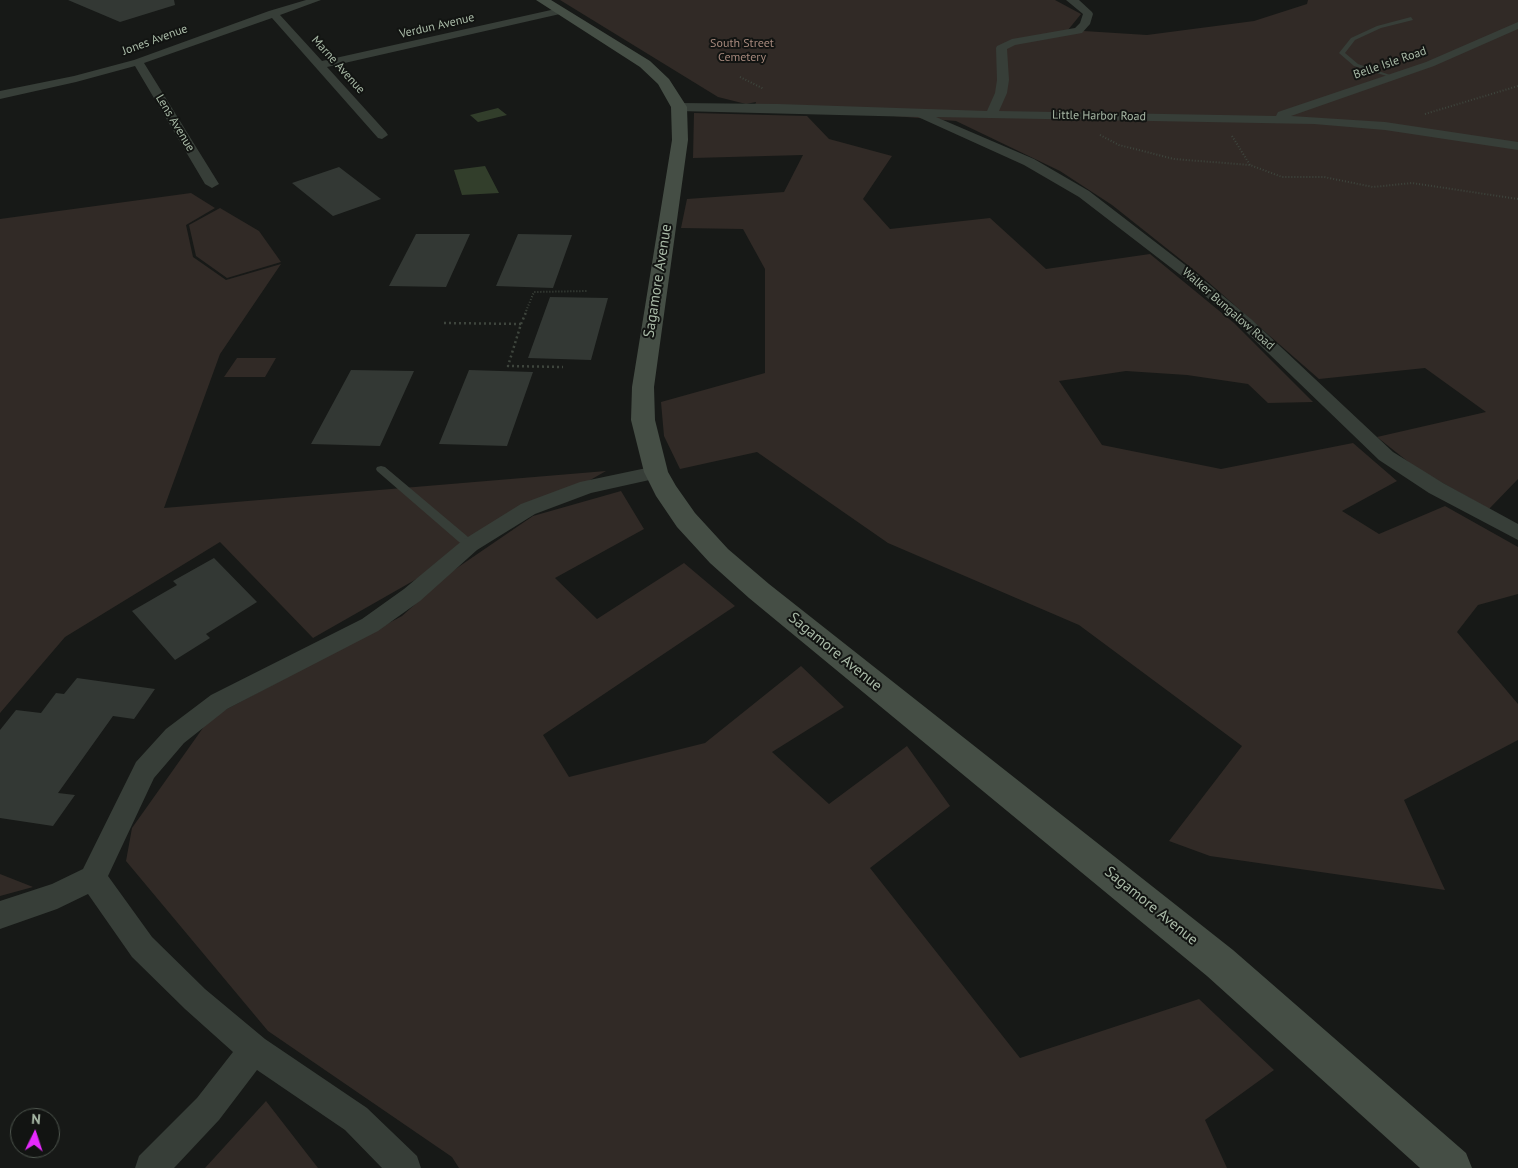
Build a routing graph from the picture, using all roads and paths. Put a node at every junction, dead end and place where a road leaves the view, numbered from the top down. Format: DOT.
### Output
graph roads {
  1 [pos="316,0"];
  2 [pos="542,0"];
  3 [pos="1071,0"];
  4 [pos="560,11"];
  5 [pos="273,13"];
  6 [pos="1411,19"];
  7 [pos="1518,25"];
  8 [pos="138,62"];
  9 [pos="319,65"];
  10 [pos="1391,77"];
  11 [pos="1518,86"];
  12 [pos="0,95"];
  13 [pos="678,107"];
  14 [pos="920,113"];
  15 [pos="992,113"];
  16 [pos="1065,116"];
  17 [pos="1219,119"];
  18 [pos="1268,120"];
  19 [pos="1385,126"];
  20 [pos="382,135"];
  21 [pos="1518,146"];
  22 [pos="1250,165"];
  23 [pos="212,184"];
  24 [pos="1518,199"];
  25 [pos="588,291"];
  26 [pos="444,323"];
  27 [pos="521,324"];
  28 [pos="563,367"];
  29 [pos="381,468"];
  30 [pos="656,472"];
  31 [pos="1518,533"];
  32 [pos="470,545"];
  33 [pos="93,878"];
  34 [pos="0,915"];
  35 [pos="254,1050"];
  36 [pos="151,1168"];
  37 [pos="405,1168"];
  38 [pos="1451,1168"];
  1 -- 5 [label="street, Jones Avenue"];
  2 -- 4 [label="main road, Sagamore Avenue"];
  3 -- 15 [label="street"];
  4 -- 9 [label="street, Verdun Avenue"];
  4 -- 13 [label="main road, Sagamore Avenue"];
  5 -- 8 [label="street, Jones Avenue"];
  5 -- 9 [label="street, Marne Avenue"];
  6 -- 10 [label="lane"];
  7 -- 10 [label="street, Belle Isle Road"];
  8 -- 12 [label="street, Jones Avenue"];
  8 -- 23 [label="street, Lens Avenue"];
  9 -- 20 [label="street, Marne Avenue"];
  10 -- 18 [label="street, Belle Isle Road"];
  11 -- 19 [label="path"];
  13 -- 14 [label="street, Little Harbor Road"];
  13 -- 30 [label="main road, Sagamore Avenue"];
  14 -- 15 [label="street, Little Harbor Road"];
  14 -- 31 [label="street, Walker Bungalow Road"];
  15 -- 16 [label="street, Little Harbor Road"];
  16 -- 17 [label="street, Little Harbor Road"];
  16 -- 22 [label="path"];
  17 -- 18 [label="street, Little Harbor Road"];
  17 -- 22 [label="path"];
  18 -- 19 [label="street, Little Harbor Road"];
  19 -- 21 [label="street, Little Harbor Road"];
  22 -- 24 [label="path"];
  25 -- 27 [label="path"];
  26 -- 27 [label="path"];
  27 -- 28 [label="path"];
  29 -- 32 [label="lane"];
  30 -- 32 [label="street"];
  30 -- 38 [label="main road, Sagamore Avenue"];
  32 -- 33 [label="street"];
  33 -- 34 [label="street"];
  33 -- 35 [label="street"];
  35 -- 36 [label="street"];
  35 -- 37 [label="street"];
}
